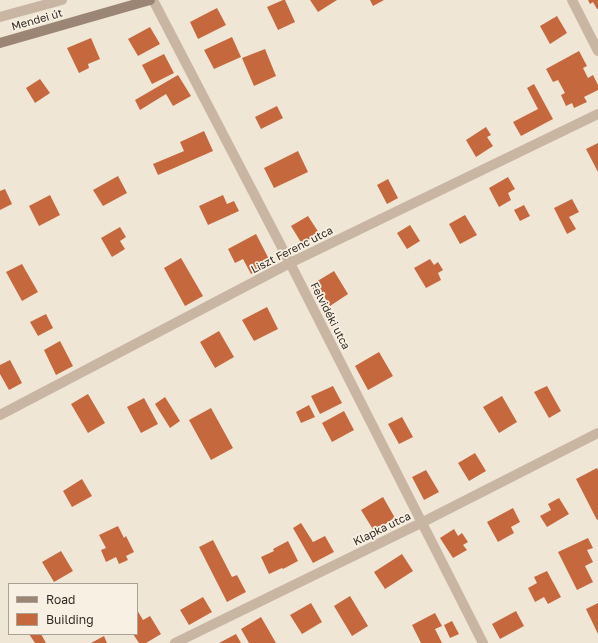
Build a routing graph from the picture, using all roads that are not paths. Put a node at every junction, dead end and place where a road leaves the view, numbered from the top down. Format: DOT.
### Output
graph roads {
  1 [pos="62,0"];
  2 [pos="150,0"];
  3 [pos="153,0"];
  4 [pos="572,0"];
  5 [pos="0,17"];
  6 [pos="0,43"];
  7 [pos="598,51"];
  8 [pos="598,114"];
  9 [pos="290,263"];
  10 [pos="0,415"];
  11 [pos="598,433"];
  12 [pos="421,523"];
  13 [pos="175,643"];
  14 [pos="483,643"];
  1 -- 5 [label="street, Mendei út"];
  2 -- 6 [label="main road, Mendei út"];
  3 -- 9 [label="street, Felvidéki utca"];
  4 -- 7 [label="street"];
  8 -- 9 [label="street, Liszt Ferenc utca"];
  9 -- 10 [label="street, Liszt Ferenc utca"];
  9 -- 12 [label="street, Felvidéki utca"];
  11 -- 12 [label="street, Klapka utca"];
  12 -- 13 [label="street, Klapka utca"];
  12 -- 14 [label="street, Felvidéki utca"];
}
